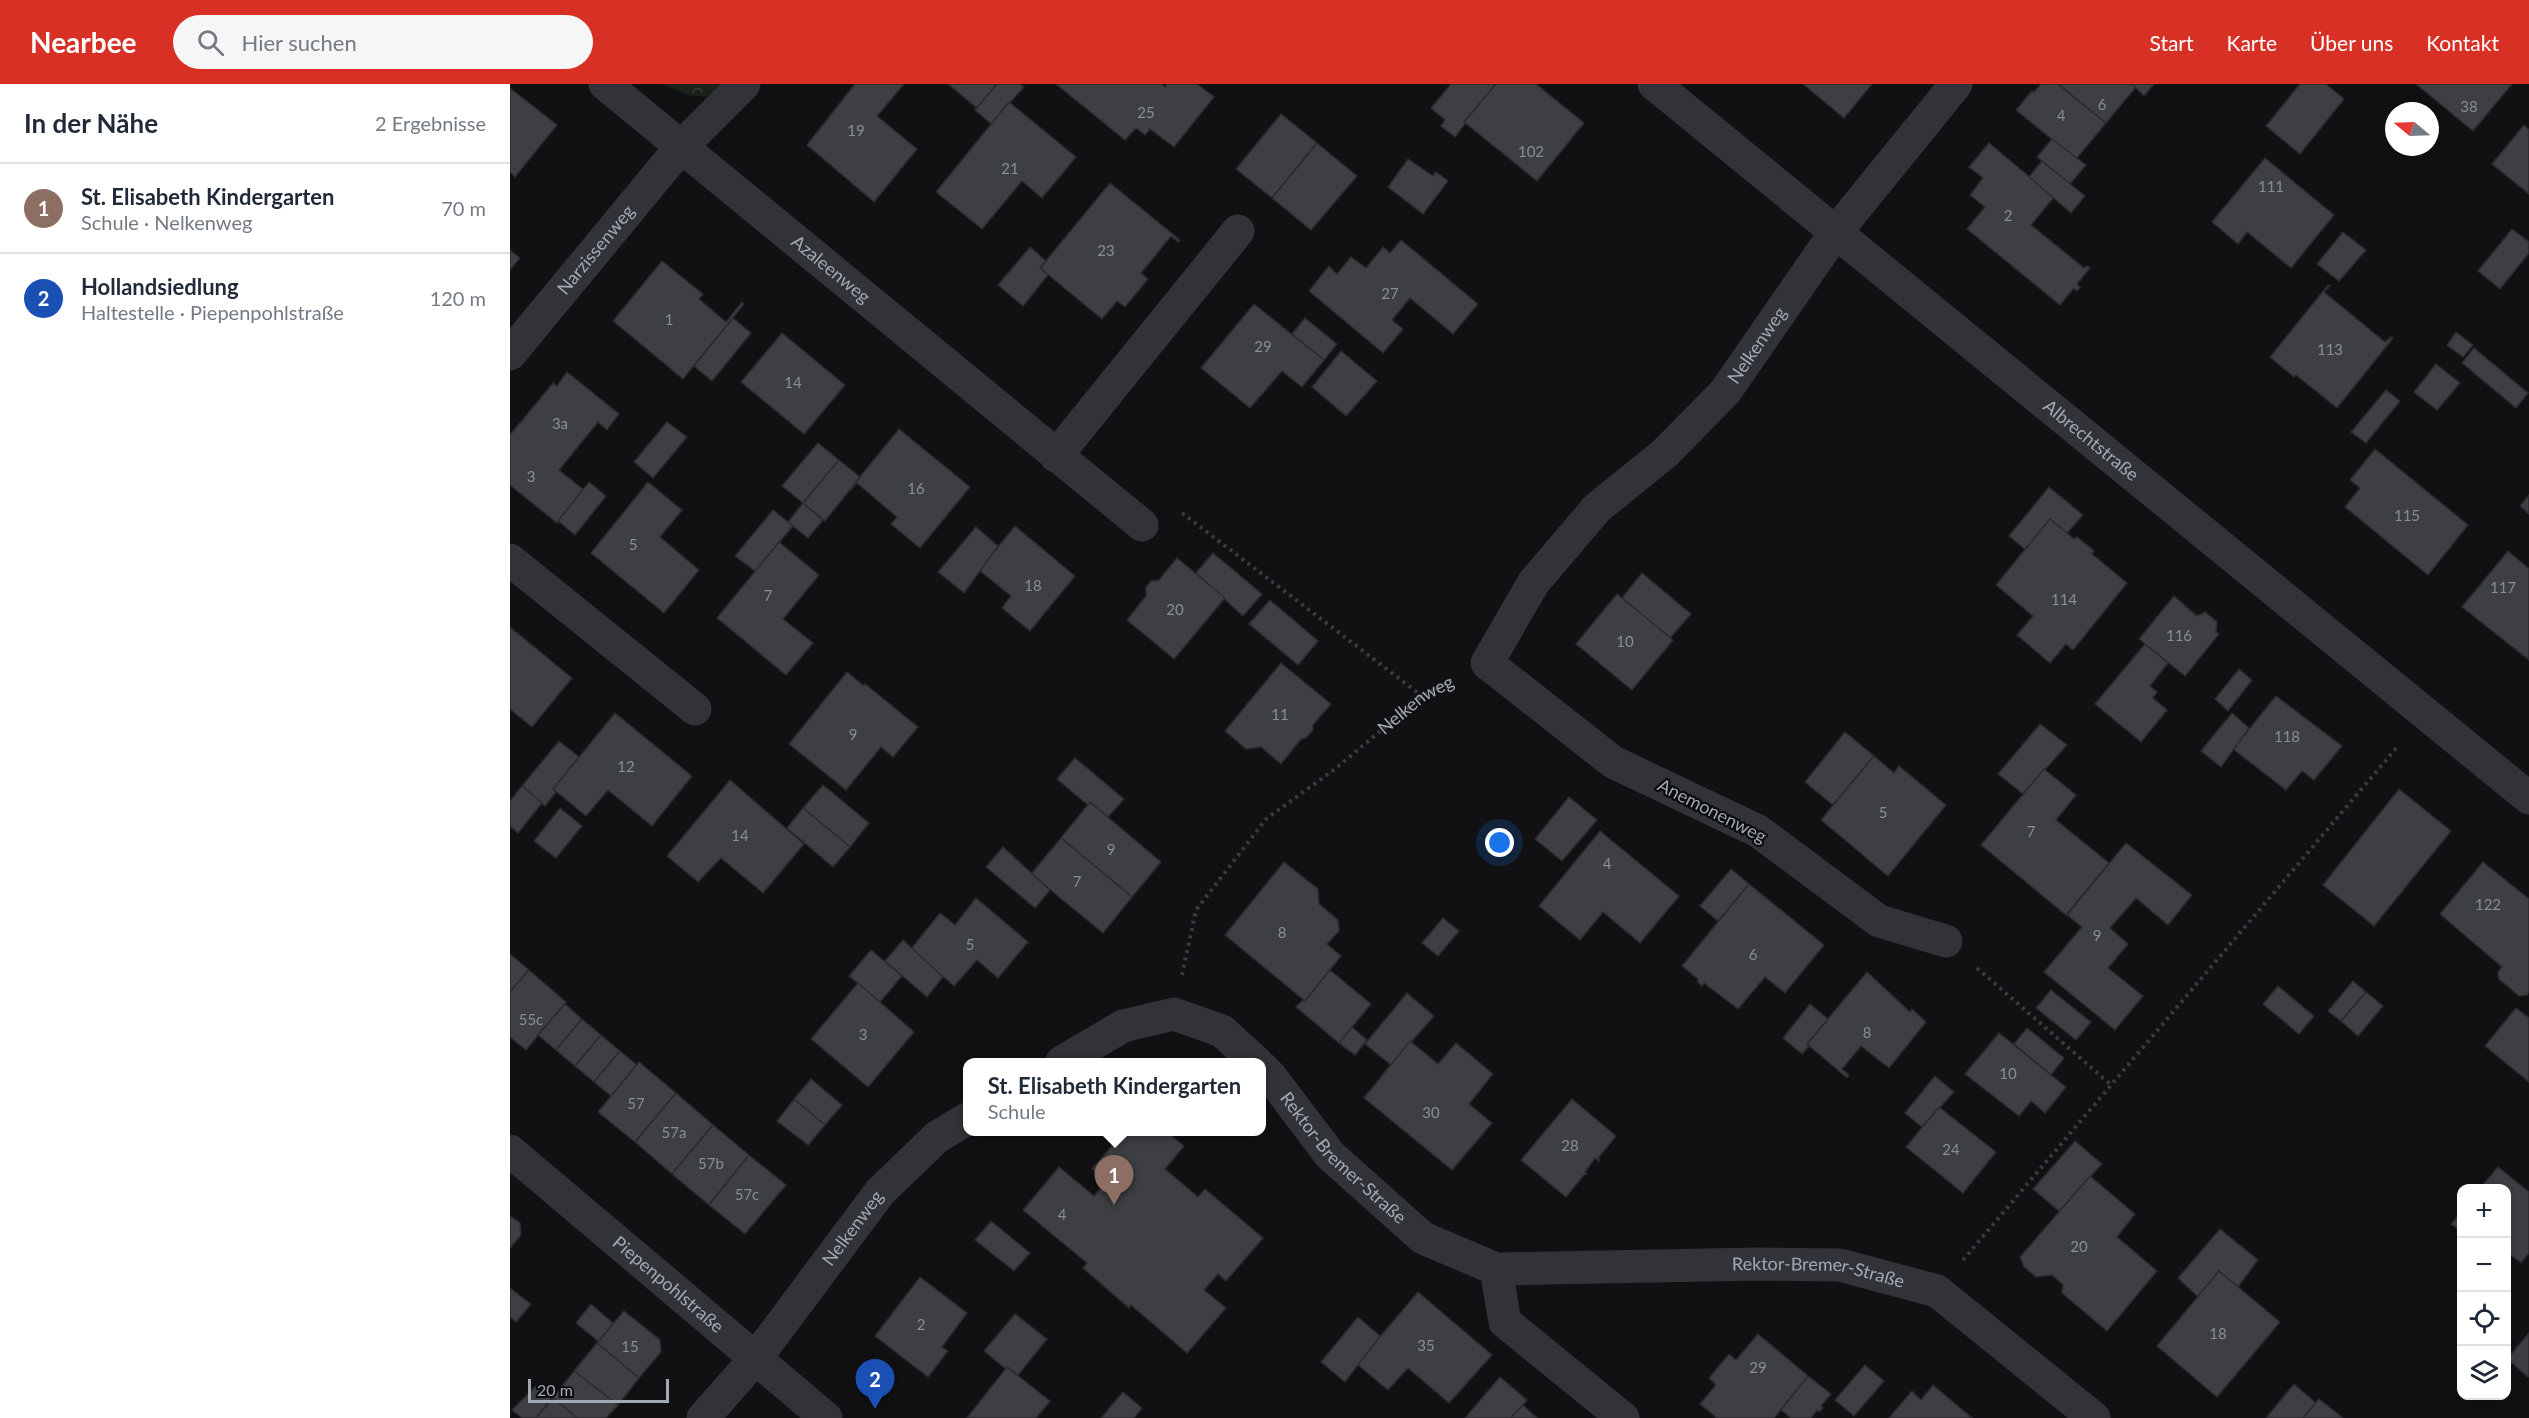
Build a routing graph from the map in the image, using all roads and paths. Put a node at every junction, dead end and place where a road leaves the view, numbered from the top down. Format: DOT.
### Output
graph roads {
  1 [pos="605,84"];
  2 [pos="744,84"];
  3 [pos="1654,84"];
  4 [pos="1956,84"];
  5 [pos="681,147"];
  6 [pos="1238,231"];
  7 [pos="1835,233"];
  8 [pos="510,354"];
  9 [pos="1056,456"];
  10 [pos="1142,525"];
  11 [pos="510,560"];
  12 [pos="1487,663"];
  13 [pos="1422,696"];
  14 [pos="695,709"];
  15 [pos="2425,713"];
  16 [pos="2529,798"];
  17 [pos="1946,941"];
  18 [pos="1174,1014"];
  19 [pos="1069,1058"];
  20 [pos="1252,1058"];
  21 [pos="1266,1072"];
  22 [pos="2110,1084"];
  23 [pos="963,1121"];
  24 [pos="510,1151"];
  25 [pos="1496,1269"];
  26 [pos="1937,1291"];
  27 [pos="756,1358"];
  28 [pos="703,1418"];
  29 [pos="826,1418"];
  30 [pos="1623,1418"];
  31 [pos="2094,1418"];
  1 -- 5 [label="street, Azaleenweg"];
  2 -- 5 [label="street, Narzissenweg"];
  3 -- 7 [label="street, Albrechtstraße"];
  4 -- 7 [label="street, Nelkenweg"];
  5 -- 8 [label="street, Narzissenweg"];
  5 -- 9 [label="street, Azaleenweg"];
  6 -- 9 [label="street"];
  7 -- 12 [label="street, Nelkenweg"];
  7 -- 15 [label="street, Albrechtstraße"];
  9 -- 10 [label="street, Azaleenweg"];
  10 -- 13 [label="path"];
  11 -- 14 [label="street"];
  12 -- 13 [label="path, Nelkenweg"];
  12 -- 17 [label="street, Anemonenweg"];
  13 -- 18 [label="path, Nelkenweg"];
  15 -- 16 [label="street, Albrechtstraße"];
  15 -- 22 [label="path"];
  17 -- 22 [label="path"];
  18 -- 19 [label="street"];
  18 -- 20 [label="street"];
  21 -- 25 [label="street, Rektor-Bremer-Straße"];
  22 -- 26 [label="path"];
  23 -- 27 [label="street, Nelkenweg"];
  24 -- 27 [label="street, Piepenpohlstraße"];
  25 -- 26 [label="street, Rektor-Bremer-Straße"];
  25 -- 30 [label="street"];
  26 -- 31 [label="street, Rektor-Bremer-Straße"];
  27 -- 28 [label="street, Nelkenweg"];
  27 -- 29 [label="street, Piepenpohlstraße"];
}
